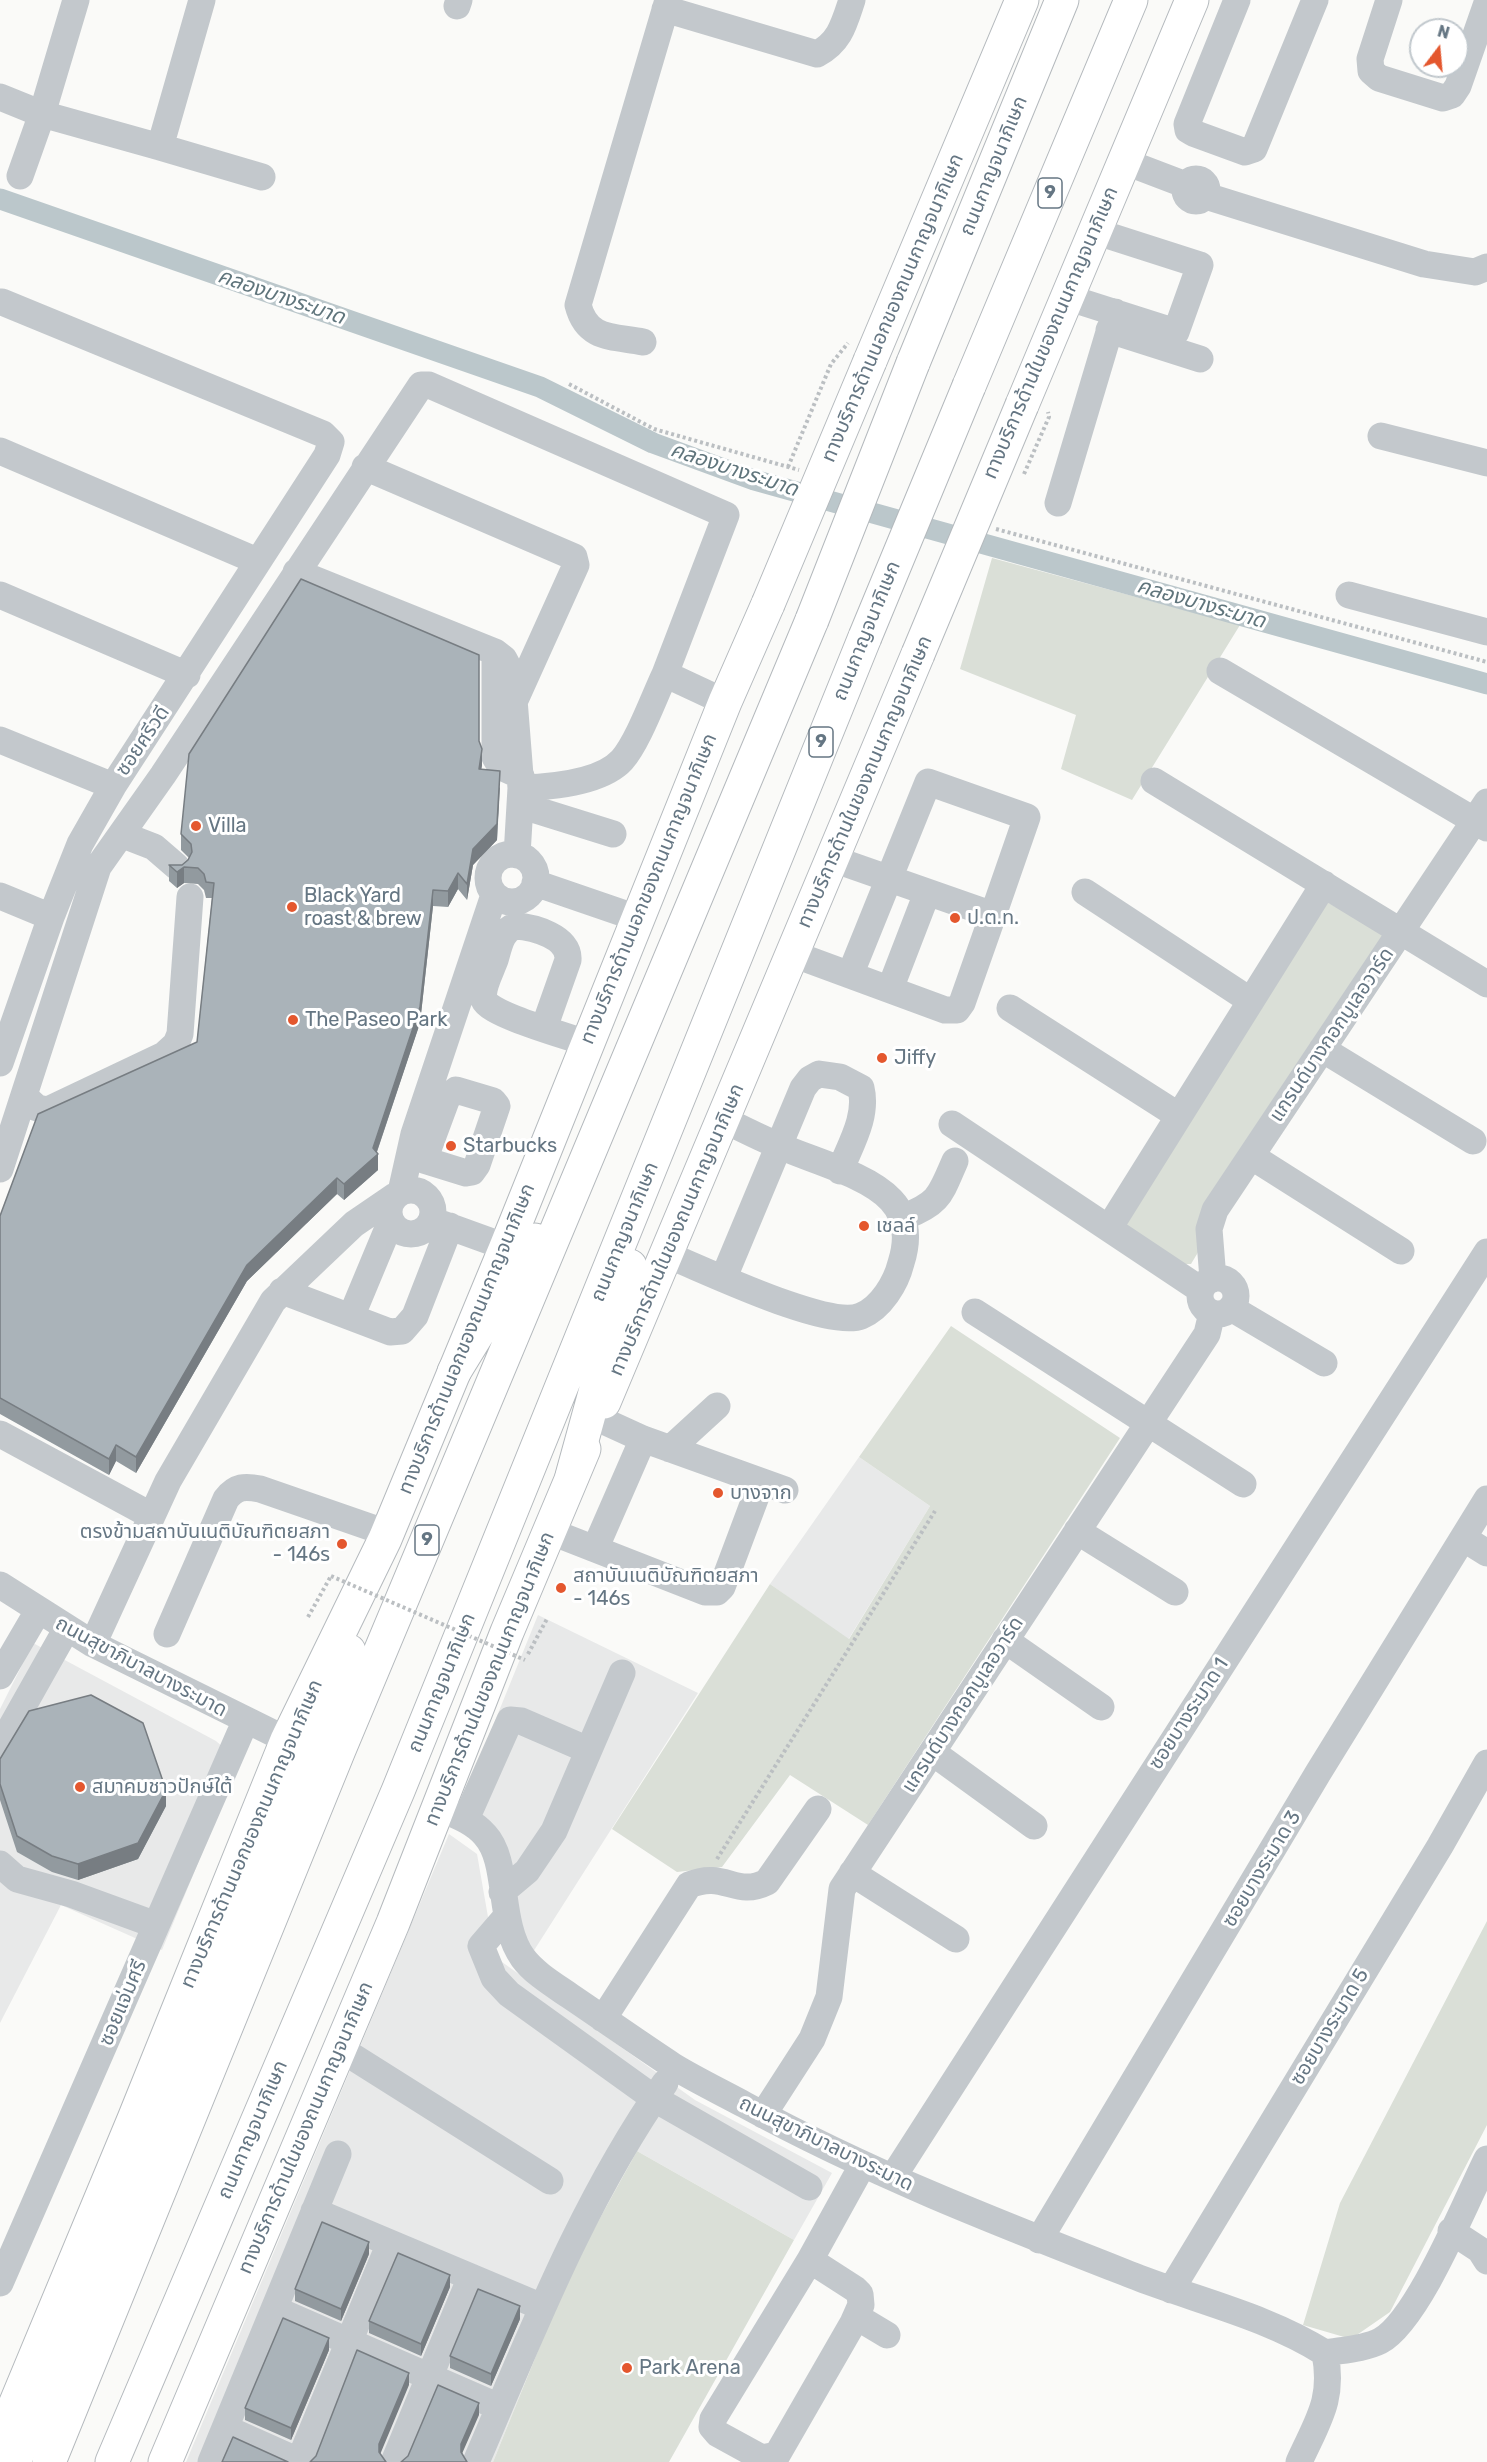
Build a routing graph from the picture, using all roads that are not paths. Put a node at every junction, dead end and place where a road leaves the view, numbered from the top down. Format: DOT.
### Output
graph roads {
  1 [pos="76,0"];
  2 [pos="202,0"];
  3 [pos="852,0"];
  4 [pos="1022,0"];
  5 [pos="1062,0"];
  6 [pos="1131,0"];
  7 [pos="1192,0"];
  8 [pos="1238,0"];
  9 [pos="1315,0"];
  10 [pos="1389,0"];
  11 [pos="1487,3"];
  12 [pos="666,5"];
  13 [pos="0,97"];
  14 [pos="42,114"];
  15 [pos="160,147"];
  16 [pos="1123,161"];
  17 [pos="20,176"];
  18 [pos="262,177"];
  19 [pos="1094,231"];
  20 [pos="1483,271"];
  21 [pos="1066,297"];
  22 [pos="2,302"];
  23 [pos="1112,321"];
  24 [pos="643,342"];
  25 [pos="1200,359"];
  26 [pos="1381,436"];
  27 [pos="0,451"];
  28 [pos="1487,464"];
  29 [pos="365,467"];
  30 [pos="1058,503"];
  31 [pos="257,561"];
  32 [pos="296,572"];
  33 [pos="0,595"];
  34 [pos="1349,596"];
  35 [pos="1487,632"];
  36 [pos="495,652"];
  37 [pos="1220,671"];
  38 [pos="665,674"];
  39 [pos="187,675"];
  40 [pos="514,700"];
  41 [pos="725,702"];
  42 [pos="0,740"];
  43 [pos="1154,781"];
  44 [pos="113,786"];
  45 [pos="521,789"];
  46 [pos="1483,817"];
  47 [pos="613,834"];
  48 [pos="123,835"];
  49 [pos="517,855"];
  50 [pos="833,859"];
  51 [pos="176,866"];
  52 [pos="888,879"];
  53 [pos="535,883"];
  54 [pos="1324,884"];
  55 [pos="1085,892"];
  56 [pos="927,893"];
  57 [pos="494,895"];
  58 [pos="0,896"];
  59 [pos="190,897"];
  60 [pos="993,915"];
  61 [pos="51,917"];
  62 [pos="638,918"];
  63 [pos="1401,930"];
  64 [pos="793,954"];
  65 [pos="850,975"];
  66 [pos="1487,984"];
  67 [pos="890,989"];
  68 [pos="1251,1001"];
  69 [pos="1010,1008"];
  70 [pos="544,1028"];
  71 [pos="586,1043"];
  72 [pos="1322,1049"];
  73 [pos="0,1063"];
  74 [pos="25,1097"];
  75 [pos="673,1114"];
  76 [pos="1179,1116"];
  77 [pos="724,1120"];
  78 [pos="952,1124"];
  79 [pos="1473,1141"];
  80 [pos="779,1146"];
  81 [pos="590,1151"];
  82 [pos="1251,1156"];
  83 [pos="424,1160"];
  84 [pos="955,1161"];
  85 [pos="0,1169"];
  86 [pos="840,1171"];
  87 [pos="459,1172"];
  88 [pos="400,1200"];
  89 [pos="904,1217"];
  90 [pos="440,1223"];
  91 [pos="1109,1228"];
  92 [pos="506,1247"];
  93 [pos="1401,1251"];
  94 [pos="1487,1252"];
  95 [pos="665,1254"];
  96 [pos="724,1277"];
  97 [pos="282,1291"];
  98 [pos="1214,1297"];
  99 [pos="975,1312"];
  100 [pos="351,1317"];
  101 [pos="1324,1363"];
  102 [pos="454,1372"];
  103 [pos="717,1406"];
  104 [pos="597,1418"];
  105 [pos="1149,1423"];
  106 [pos="0,1434"];
  107 [pos="643,1439"];
  108 [pos="670,1449"];
  109 [pos="572,1476"];
  110 [pos="1243,1484"];
  111 [pos="1487,1499"];
  112 [pos="152,1516"];
  113 [pos="549,1531"];
  114 [pos="1077,1531"];
  115 [pos="386,1536"];
  116 [pos="1463,1538"];
  117 [pos="595,1550"];
  118 [pos="1487,1553"];
  119 [pos="0,1585"];
  120 [pos="1175,1592"];
  121 [pos="38,1611"];
  122 [pos="67,1628"];
  123 [pos="507,1632"];
  124 [pos="167,1634"];
  125 [pos="1005,1640"];
  126 [pos="93,1644"];
  127 [pos="622,1673"];
  128 [pos="0,1676"];
  129 [pos="1101,1707"];
  130 [pos="245,1722"];
  131 [pos="287,1740"];
  132 [pos="0,1747"];
  133 [pos="588,1750"];
  134 [pos="932,1752"];
  135 [pos="1487,1762"];
  136 [pos="818,1809"];
  137 [pos="452,1814"];
  138 [pos="1034,1826"];
  139 [pos="0,1864"];
  140 [pos="852,1873"];
  141 [pos="504,1904"];
  142 [pos="156,1925"];
  143 [pos="956,1939"];
  144 [pos="603,2019"];
  145 [pos="332,2038"];
  146 [pos="676,2068"];
  147 [pos="655,2099"];
  148 [pos="763,2115"];
  149 [pos="338,2154"];
  150 [pos="1487,2158"];
  151 [pos="863,2164"];
  152 [pos="893,2177"];
  153 [pos="550,2181"];
  154 [pos="809,2187"];
  155 [pos="314,2211"];
  156 [pos="1451,2231"];
  157 [pos="1039,2240"];
  158 [pos="390,2243"];
  159 [pos="810,2260"];
  160 [pos="1487,2261"];
  161 [pos="471,2277"];
  162 [pos="0,2283"];
  163 [pos="1171,2290"];
  164 [pos="542,2307"];
  165 [pos="274,2309"];
  166 [pos="857,2317"];
  167 [pos="886,2335"];
  168 [pos="349,2341"];
  169 [pos="1325,2353"];
  170 [pos="429,2377"];
  171 [pos="499,2407"];
  172 [pos="225,2428"];
  173 [pos="0,2441"];
  174 [pos="15,2462"];
  175 [pos="49,2462"];
  176 [pos="112,2462"];
  177 [pos="143,2462"];
  178 [pos="165,2462"];
  179 [pos="212,2462"];
  180 [pos="300,2462"];
  181 [pos="394,2462"];
  182 [pos="476,2462"];
  183 [pos="1299,2462"];
  1 -- 14 [label="street"];
  2 -- 15 [label="street"];
  3 -- 12 [label="street"];
  4 -- 41 [label="main road, ทางบริการด้านนอกของถนนกาญจนาภิเษก, bridge"];
  5 -- 81 [label="main road, ถนนกาญจนาภิเษก / 9, bridge"];
  6 -- 75 [label="main road, ถนนกาญจนาภิเษก / 9, bridge"];
  7 -- 16 [label="main road, ทางบริการด้านในของถนนกาญจนาภิเษก"];
  8 -- 9 [label="street"];
  10 -- 11 [label="street"];
  12 -- 24 [label="street"];
  13 -- 14 [label="street"];
  14 -- 15 [label="street"];
  14 -- 17 [label="street"];
  15 -- 18 [label="street"];
  16 -- 19 [label="main road, ทางบริการด้านในของถนนกาญจนาภิเษก"];
  16 -- 20 [label="street"];
  19 -- 21 [label="main road, ทางบริการด้านในของถนนกาญจนาภิเษก"];
  19 -- 23 [label="street"];
  21 -- 23 [label="street"];
  21 -- 50 [label="main road, ทางบริการด้านในของถนนกาญจนาภิเษก, bridge"];
  22 -- 31 [label="street, ซอยศรีวดี"];
  23 -- 25 [label="street"];
  23 -- 30 [label="street"];
  26 -- 28 [label="street"];
  27 -- 31 [label="street"];
  29 -- 32 [label="street"];
  29 -- 38 [label="street"];
  29 -- 40 [label="street"];
  31 -- 39 [label="street, ซอยศรีวดี"];
  32 -- 36 [label="street"];
  32 -- 48 [label="street"];
  33 -- 39 [label="street"];
  34 -- 35 [label="street"];
  36 -- 40 [label="street"];
  36 -- 45 [label="street"];
  37 -- 46 [label="street"];
  38 -- 41 [label="street"];
  38 -- 45 [label="street"];
  39 -- 44 [label="street, ซอยศรีวดี"];
  40 -- 45 [label="street"];
  41 -- 62 [label="main road, ทางบริการด้านนอกของถนนกาญจนาภิเษก"];
  42 -- 44 [label="street"];
  43 -- 54 [label="street"];
  44 -- 61 [label="street, ซอยศรีวดี"];
  45 -- 47 [label="street"];
  45 -- 49 [label="street"];
  46 -- 63 [label="street, แกรนด์บางกอกบูเลอวาร์ด"];
  48 -- 51 [label="street"];
  48 -- 74 [label="street"];
  49 -- 53 [label="street"];
  49 -- 57 [label="street"];
  50 -- 52 [label="street"];
  50 -- 64 [label="main road, ทางบริการด้านในของถนนกาญจนาภิเษก"];
  52 -- 56 [label="street"];
  52 -- 60 [label="street"];
  52 -- 65 [label="street"];
  53 -- 57 [label="street"];
  53 -- 62 [label="street"];
  54 -- 63 [label="street"];
  54 -- 68 [label="street"];
  55 -- 68 [label="street"];
  56 -- 60 [label="street"];
  56 -- 67 [label="street"];
  57 -- 88 [label="street"];
  58 -- 61 [label="street"];
  59 -- 74 [label="street"];
  60 -- 67 [label="street"];
  61 -- 73 [label="street, ซอยศรีวดี"];
  62 -- 71 [label="main road, ทางบริการด้านนอกของถนนกาญจนาภิเษก"];
  63 -- 66 [label="street"];
  63 -- 72 [label="street, แกรนด์บางกอกบูเลอวาร์ด"];
  64 -- 65 [label="street"];
  64 -- 77 [label="main road, ทางบริการด้านในของถนนกาญจนาภิเษก"];
  65 -- 67 [label="street"];
  68 -- 76 [label="street"];
  69 -- 76 [label="street"];
  70 -- 71 [label="street"];
  71 -- 92 [label="main road, ทางบริการด้านนอกของถนนกาญจนาภิเษก"];
  72 -- 79 [label="street"];
  72 -- 82 [label="street, แกรนด์บางกอกบูเลอวาร์ด"];
  74 -- 85 [label="street"];
  75 -- 109 [label="main road"];
  75 -- 176 [label="main road, ถนนกาญจนาภิเษก / 9"];
  76 -- 91 [label="street"];
  77 -- 80 [label="street"];
  77 -- 95 [label="main road, ทางบริการด้านในของถนนกาญจนาภิเษก"];
  78 -- 91 [label="street"];
  80 -- 86 [label="street"];
  80 -- 86 [label="street"];
  80 -- 96 [label="street"];
  81 -- 102 [label="main road"];
  81 -- 175 [label="main road, ถนนกาญจนาภิเษก / 9"];
  82 -- 93 [label="street"];
  82 -- 98 [label="street, แกรนด์บางกอกบูเลอวาร์ด"];
  83 -- 87 [label="street"];
  83 -- 87 [label="street"];
  83 -- 88 [label="street"];
  84 -- 89 [label="street"];
  86 -- 89 [label="street"];
  87 -- 90 [label="street"];
  88 -- 90 [label="street"];
  88 -- 90 [label="street"];
  88 -- 97 [label="street"];
  88 -- 100 [label="street"];
  89 -- 96 [label="street"];
  90 -- 92 [label="street"];
  90 -- 100 [label="street"];
  91 -- 98 [label="street"];
  92 -- 102 [label="main road, ทางบริการด้านนอกของถนนกาญจนาภิเษก"];
  94 -- 152 [label="street, ซอยบางระมาด 1"];
  95 -- 96 [label="street"];
  95 -- 104 [label="main road, ทางบริการด้านในของถนนกาญจนาภิเษก"];
  97 -- 100 [label="street"];
  97 -- 112 [label="street"];
  98 -- 101 [label="street"];
  98 -- 105 [label="street, แกรนด์บางกอกบูเลอวาร์ด"];
  99 -- 105 [label="street"];
  102 -- 115 [label="main road, ทางบริการด้านนอกของถนนกาญจนาภิเษก"];
  103 -- 108 [label="street"];
  104 -- 107 [label="street"];
  104 -- 109 [label="main road, ทางบริการด้านในของถนนกาญจนาภิเษก"];
  105 -- 110 [label="street"];
  105 -- 114 [label="street, แกรนด์บางกอกบูเลอวาร์ด"];
  106 -- 112 [label="street"];
  107 -- 108 [label="street"];
  107 -- 117 [label="street"];
  108 -- 117 [label="street"];
  109 -- 113 [label="main road, ทางบริการด้านในของถนนกาญจนาภิเษก"];
  111 -- 116 [label="street, ซอยบางระมาด 3"];
  112 -- 126 [label="street"];
  113 -- 117 [label="street"];
  113 -- 123 [label="main road, ทางบริการด้านในของถนนกาญจนาภิเษก"];
  114 -- 120 [label="street"];
  114 -- 125 [label="street, แกรนด์บางกอกบูเลอวาร์ด"];
  115 -- 124 [label="street"];
  115 -- 131 [label="main road, ทางบริการด้านนอกของถนนกาญจนาภิเษก"];
  115 -- 174 [label="main road"];
  116 -- 118 [label="street"];
  116 -- 157 [label="street, ซอยบางระมาด 3"];
  119 -- 121 [label="street, ถนนสุขาภิบาลบางระมาด"];
  121 -- 122 [label="street, ถนนสุขาภิบาลบางระมาด"];
  121 -- 128 [label="street"];
  122 -- 126 [label="street, ถนนสุขาภิบาลบางระมาด"];
  122 -- 132 [label="street"];
  123 -- 137 [label="main road, ทางบริการด้านในของถนนกาญจนาภิเษก"];
  123 -- 145 [label="main road"];
  125 -- 129 [label="street"];
  125 -- 134 [label="street, แกรนด์บางกอกบูเลอวาร์ด"];
  126 -- 130 [label="street, ถนนสุขาภิบาลบางระมาด"];
  127 -- 133 [label="street"];
  130 -- 131 [label="street, ถนนสุขาภิบาลบางระมาด"];
  130 -- 142 [label="street, ซอยแจ่มศรี"];
  131 -- 173 [label="main road, ทางบริการด้านนอกของถนนกาญจนาภิเษก"];
  133 -- 137 [label="street"];
  133 -- 141 [label="street"];
  134 -- 138 [label="street"];
  134 -- 140 [label="street, แกรนด์บางกอกบูเลอวาร์ด"];
  135 -- 163 [label="street, ซอยบางระมาด 5"];
  136 -- 144 [label="street"];
  137 -- 141 [label="street, ถนนสุขาภิบาลบางระมาด"];
  137 -- 145 [label="main road, ทางบริการด้านในของถนนกาญจนาภิเษก"];
  139 -- 142 [label="street"];
  140 -- 143 [label="street"];
  140 -- 148 [label="street, แกรนด์บางกอกบูเลอวาร์ด"];
  141 -- 144 [label="street, ถนนสุขาภิบาลบางระมาด"];
  141 -- 147 [label="street"];
  142 -- 162 [label="street, ซอยแจ่มศรี"];
  144 -- 146 [label="street, ถนนสุขาภิบาลบางระมาด"];
  145 -- 153 [label="street"];
  145 -- 177 [label="main road"];
  145 -- 178 [label="main road, ทางบริการด้านในของถนนกาญจนาภิเษก"];
  146 -- 147 [label="street"];
  146 -- 148 [label="street, ถนนสุขาภิบาลบางระมาด"];
  147 -- 154 [label="street"];
  147 -- 164 [label="street"];
  148 -- 151 [label="street, ถนนสุขาภิบาลบางระมาด"];
  149 -- 155 [label="street"];
  150 -- 156 [label="street"];
  151 -- 152 [label="street, ถนนสุขาภิบาลบางระมาด"];
  151 -- 159 [label="street"];
  152 -- 157 [label="street, ถนนสุขาภิบาลบางระมาด"];
  155 -- 158 [label="street"];
  155 -- 165 [label="street"];
  156 -- 160 [label="street"];
  156 -- 169 [label="street"];
  157 -- 163 [label="street, ถนนสุขาภิบาลบางระมาด"];
  158 -- 161 [label="street"];
  158 -- 168 [label="street"];
  159 -- 166 [label="street"];
  159 -- 166 [label="street"];
  161 -- 164 [label="street"];
  161 -- 170 [label="street"];
  163 -- 169 [label="street, ถนนสุขาภิบาลบางระมาด"];
  164 -- 171 [label="street"];
  165 -- 168 [label="street"];
  165 -- 172 [label="street"];
  166 -- 167 [label="street"];
  168 -- 170 [label="street"];
  168 -- 180 [label="street"];
  169 -- 183 [label="street"];
  170 -- 171 [label="street"];
  170 -- 181 [label="street"];
  171 -- 182 [label="street"];
  172 -- 179 [label="street"];
  172 -- 180 [label="street"];
}
